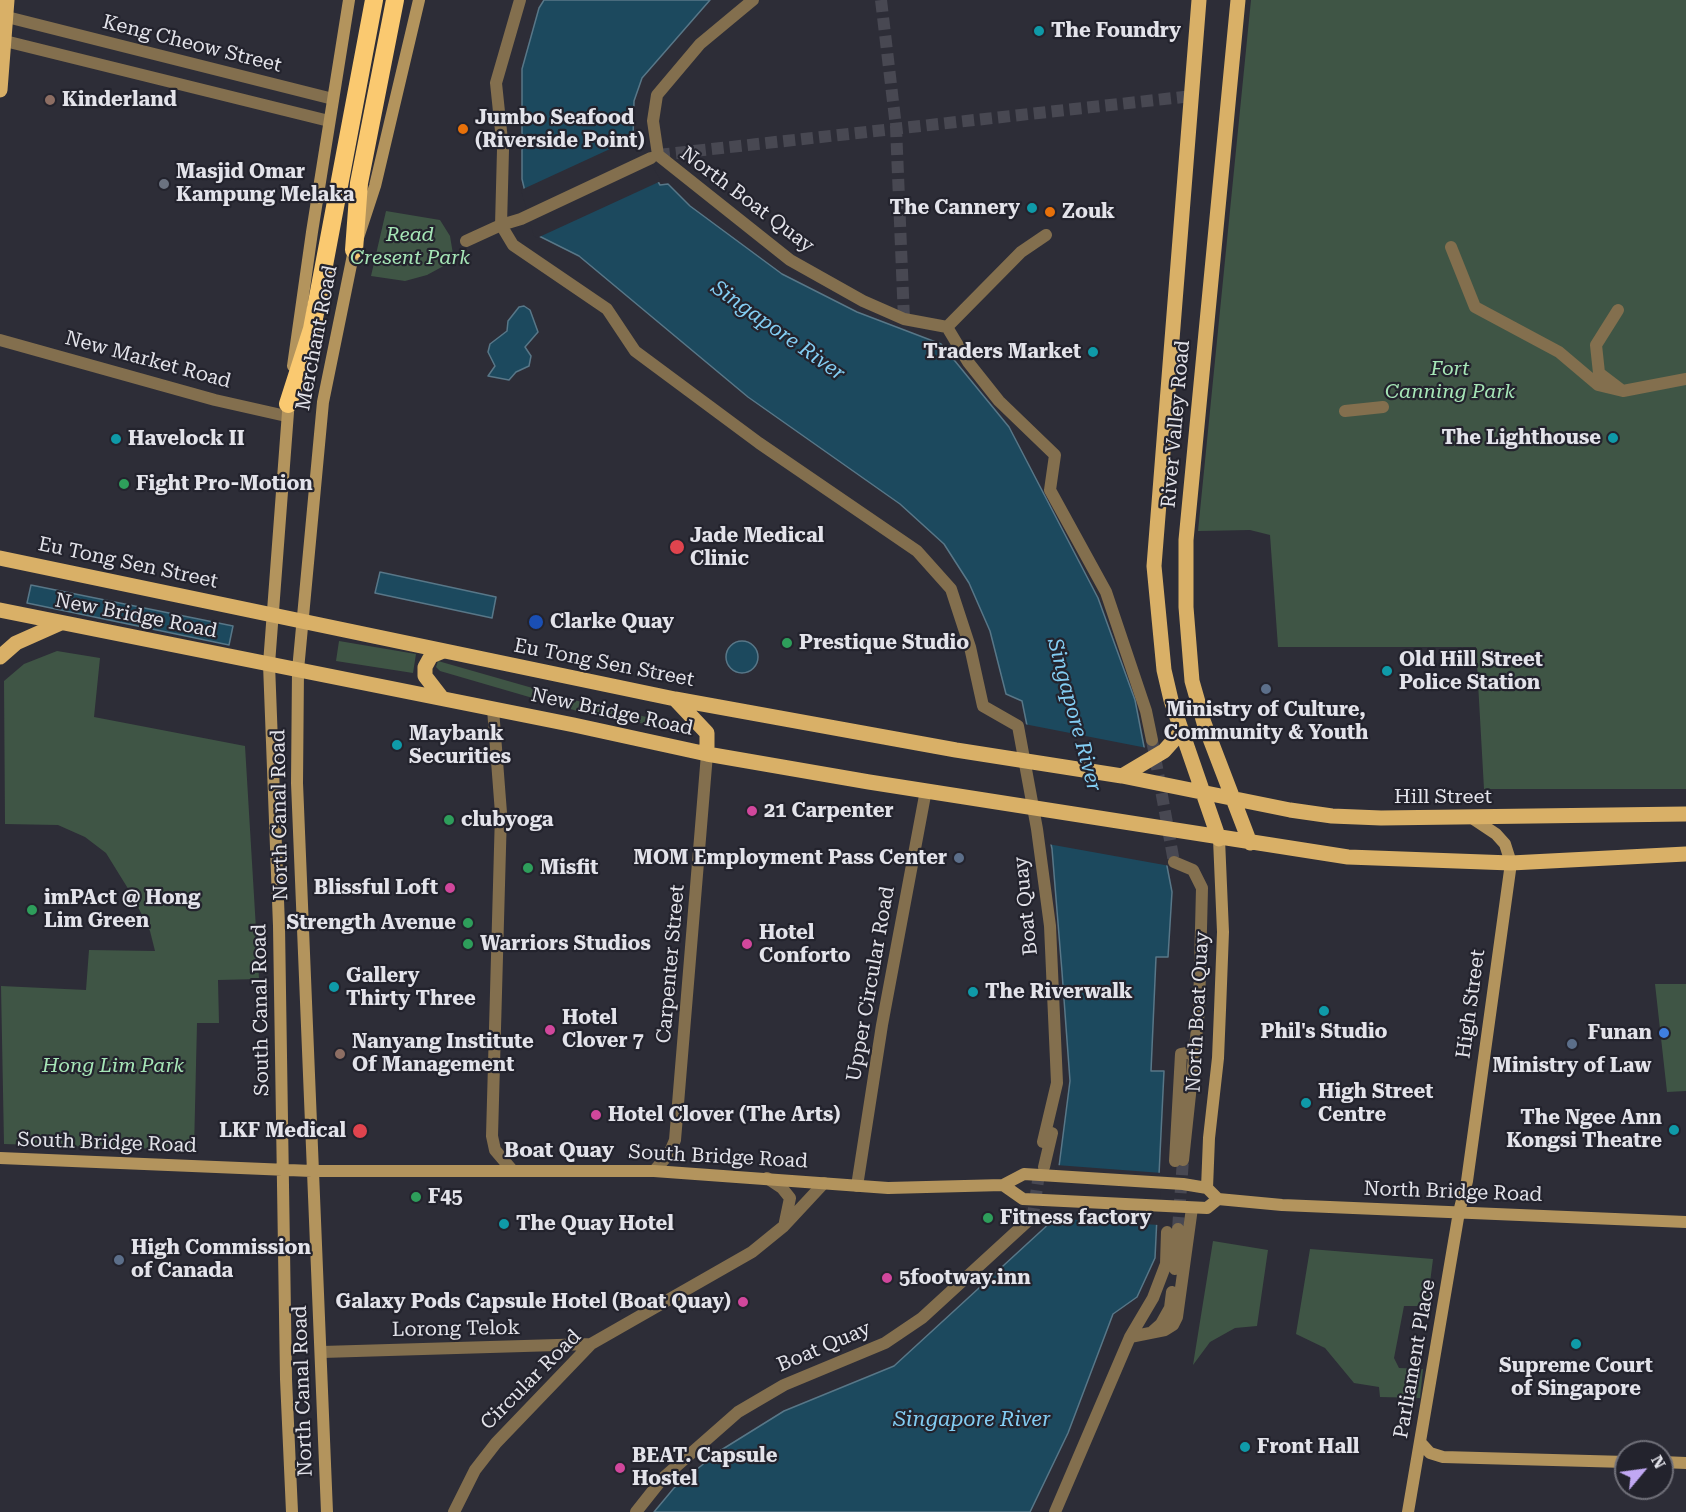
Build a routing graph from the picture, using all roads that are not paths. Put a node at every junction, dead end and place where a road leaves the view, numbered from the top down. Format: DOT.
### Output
graph roads {
  1 [pos="7,0"];
  2 [pos="349,0"];
  3 [pos="374,0"];
  4 [pos="395,0"];
  5 [pos="419,0"];
  6 [pos="520,0"];
  7 [pos="753,0"];
  8 [pos="1199,0"];
  9 [pos="1238,0"];
  10 [pos="7,17"];
  11 [pos="79,35"];
  12 [pos="5,41"];
  13 [pos="120,46"];
  14 [pos="75,57"];
  15 [pos="176,60"];
  16 [pos="116,67"];
  17 [pos="171,81"];
  18 [pos="276,85"];
  19 [pos="0,90"];
  20 [pos="333,99"];
  21 [pos="272,106"];
  22 [pos="329,121"];
  23 [pos="654,152"];
  24 [pos="501,225"];
  25 [pos="1046,235"];
  26 [pos="466,241"];
  27 [pos="1451,247"];
  28 [pos="354,250"];
  29 [pos="1618,310"];
  30 [pos="947,327"];
  31 [pos="0,340"];
  32 [pos="1686,379"];
  33 [pos="1623,391"];
  34 [pos="1383,407"];
  35 [pos="287,410"];
  36 [pos="1345,411"];
  37 [pos="0,558"];
  38 [pos="0,610"];
  39 [pos="274,614"];
  40 [pos="303,620"];
  41 [pos="61,622"];
  42 [pos="443,651"];
  43 [pos="0,657"];
  44 [pos="269,664"];
  45 [pos="298,670"];
  46 [pos="442,698"];
  47 [pos="675,699"];
  48 [pos="493,709"];
  49 [pos="1180,732"];
  50 [pos="1152,740"];
  51 [pos="707,754"];
  52 [pos="1122,776"];
  53 [pos="926,790"];
  54 [pos="1202,793"];
  55 [pos="1232,798"];
  56 [pos="1686,814"];
  57 [pos="1472,818"];
  58 [pos="1219,838"];
  59 [pos="1250,843"];
  60 [pos="1686,854"];
  61 [pos="1174,862"];
  62 [pos="1511,863"];
  63 [pos="1058,1083"];
  64 [pos="1043,1142"];
  65 [pos="0,1158"];
  66 [pos="1179,1160"];
  67 [pos="1044,1167"];
  68 [pos="284,1170"];
  69 [pos="512,1170"];
  70 [pos="312,1171"];
  71 [pos="654,1171"];
  72 [pos="767,1178"];
  73 [pos="824,1184"];
  74 [pos="1003,1185"];
  75 [pos="857,1186"];
  76 [pos="1207,1188"];
  77 [pos="1218,1198"];
  78 [pos="1188,1212"];
  79 [pos="1459,1212"];
  80 [pos="1030,1219"];
  81 [pos="1686,1222"];
  82 [pos="784,1226"];
  83 [pos="1152,1332"];
  84 [pos="1130,1337"];
  85 [pos="591,1344"];
  86 [pos="322,1352"];
  87 [pos="1420,1442"];
  88 [pos="1614,1461"];
  89 [pos="292,1512"];
  90 [pos="327,1512"];
  91 [pos="454,1512"];
  92 [pos="636,1512"];
  93 [pos="1055,1512"];
  94 [pos="1408,1512"];
  1 -- 10 [label="main road"];
  2 -- 20 [label="street, Merchant Road"];
  3 -- 35 [label="highway"];
  4 -- 28 [label="highway"];
  5 -- 28 [label="street, Merchant Road"];
  6 -- 24 [label="street"];
  7 -- 23 [label="street"];
  8 -- 49 [label="main road, River Valley Road"];
  9 -- 55 [label="main road, River Valley Road"];
  10 -- 11 [label="street, Keng Cheow Street"];
  10 -- 12 [label="main road"];
  11 -- 13 [label="street, Keng Cheow Street"];
  11 -- 14 [label="street"];
  12 -- 14 [label="street, Keng Cheow Street"];
  12 -- 19 [label="main road"];
  13 -- 15 [label="street, Keng Cheow Street"];
  13 -- 16 [label="street"];
  14 -- 16 [label="street, Keng Cheow Street"];
  15 -- 17 [label="street"];
  15 -- 18 [label="street, Keng Cheow Street"];
  16 -- 17 [label="street, Keng Cheow Street"];
  17 -- 21 [label="street, Keng Cheow Street"];
  18 -- 20 [label="street, Keng Cheow Street"];
  18 -- 21 [label="street"];
  20 -- 22 [label="street, Merchant Road"];
  21 -- 22 [label="street, Keng Cheow Street"];
  22 -- 35 [label="street, Merchant Road"];
  23 -- 24 [label="street"];
  23 -- 30 [label="street, North Boat Quay"];
  24 -- 26 [label="street"];
  24 -- 63 [label="street, Boat Quay"];
  25 -- 30 [label="street"];
  27 -- 33 [label="street"];
  28 -- 40 [label="street, Merchant Road"];
  29 -- 33 [label="street"];
  30 -- 50 [label="street"];
  31 -- 35 [label="street, New Market Road"];
  32 -- 33 [label="street"];
  34 -- 36 [label="street"];
  35 -- 39 [label="street, Merchant Road"];
  37 -- 39 [label="main road, Eu Tong Sen Street"];
  38 -- 41 [label="main road, New Bridge Road"];
  39 -- 40 [label="main road, Eu Tong Sen Street"];
  39 -- 44 [label="street, South Canal Road"];
  40 -- 42 [label="main road, Eu Tong Sen Street"];
  40 -- 45 [label="street, North Canal Road"];
  41 -- 43 [label="main road"];
  41 -- 44 [label="main road, New Bridge Road"];
  42 -- 46 [label="main road"];
  42 -- 47 [label="main road, Eu Tong Sen Street"];
  44 -- 45 [label="main road, New Bridge Road"];
  44 -- 68 [label="street, South Canal Road"];
  45 -- 46 [label="main road, New Bridge Road"];
  45 -- 70 [label="street, North Canal Road"];
  46 -- 48 [label="main road, New Bridge Road"];
  47 -- 51 [label="main road"];
  47 -- 52 [label="main road, Eu Tong Sen Street"];
  48 -- 51 [label="main road, New Bridge Road"];
  48 -- 69 [label="street"];
  49 -- 52 [label="main road"];
  49 -- 54 [label="main road, River Valley Road"];
  51 -- 53 [label="main road, New Bridge Road"];
  51 -- 71 [label="street, Carpenter Street"];
  52 -- 54 [label="main road, Eu Tong Sen Street"];
  53 -- 58 [label="main road, New Bridge Road"];
  53 -- 75 [label="street, Upper Circular Road"];
  54 -- 55 [label="main road, Hill Street"];
  54 -- 58 [label="main road, River Valley Road"];
  55 -- 57 [label="main road, Hill Street"];
  55 -- 59 [label="main road, River Valley Road"];
  56 -- 57 [label="main road, Hill Street"];
  57 -- 62 [label="street"];
  58 -- 59 [label="main road"];
  58 -- 76 [label="street, North Boat Quay"];
  59 -- 62 [label="main road"];
  60 -- 62 [label="main road"];
  61 -- 66 [label="street, North Boat Quay"];
  62 -- 79 [label="street, High Street"];
  63 -- 64 [label="street, Boat Quay"];
  63 -- 67 [label="street, Boat Quay"];
  65 -- 68 [label="street, South Bridge Road"];
  68 -- 70 [label="street, South Bridge Road"];
  68 -- 89 [label="street, South Canal Road"];
  69 -- 70 [label="street, South Bridge Road"];
  69 -- 71 [label="street, South Bridge Road"];
  70 -- 86 [label="street, North Canal Road"];
  71 -- 72 [label="street, South Bridge Road"];
  72 -- 73 [label="street, South Bridge Road"];
  72 -- 82 [label="street"];
  73 -- 75 [label="street, South Bridge Road"];
  73 -- 82 [label="street, Circular Road"];
  74 -- 75 [label="street, South Bridge Road"];
  74 -- 76 [label="street, South Bridge Road"];
  74 -- 78 [label="street, North Bridge Road"];
  76 -- 77 [label="street"];
  77 -- 78 [label="street, North Bridge Road"];
  77 -- 79 [label="street, North Bridge Road"];
  78 -- 83 [label="street"];
  79 -- 81 [label="street, North Bridge Road"];
  79 -- 87 [label="street, Parliament Place"];
  80 -- 92 [label="street, Boat Quay"];
  82 -- 85 [label="street, Circular Road"];
  83 -- 84 [label="street"];
  83 -- 84 [label="street"];
  84 -- 93 [label="street"];
  85 -- 86 [label="street, Lorong Telok"];
  85 -- 91 [label="street, Circular Road"];
  86 -- 90 [label="street, North Canal Road"];
  87 -- 88 [label="street"];
  87 -- 94 [label="street, Parliament Place"];
}
